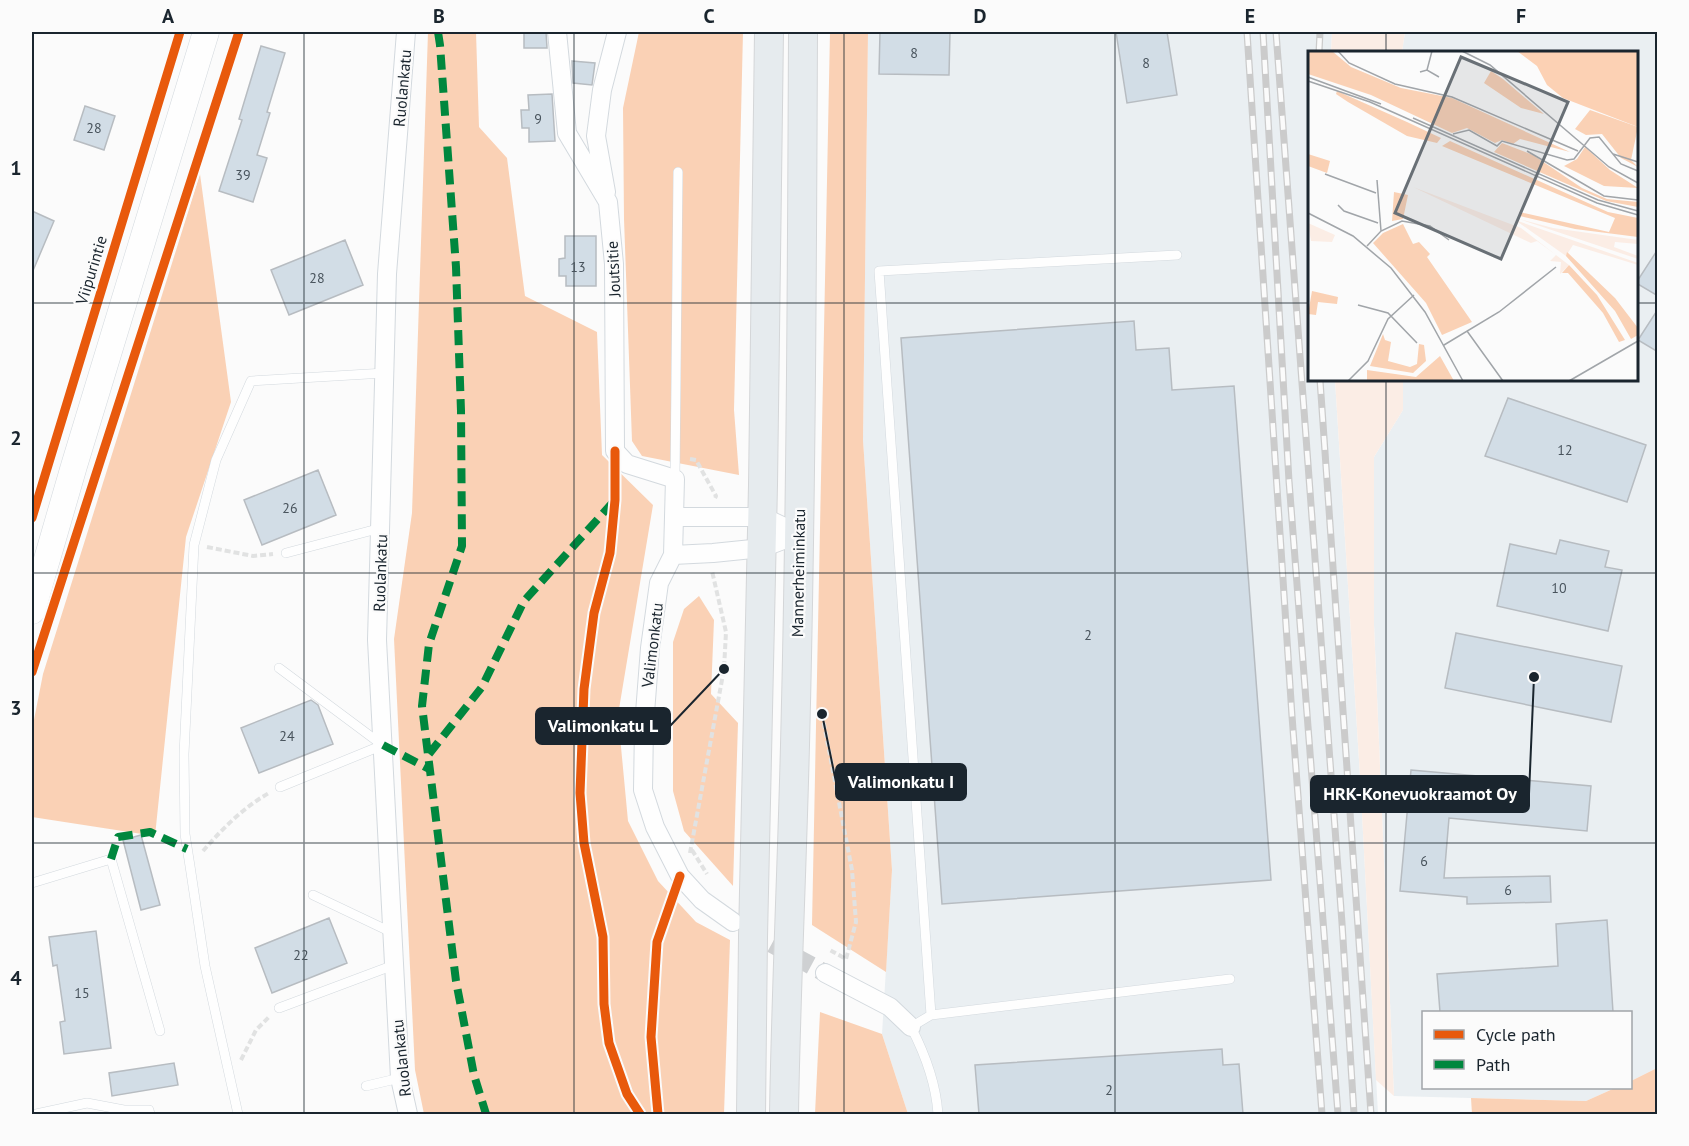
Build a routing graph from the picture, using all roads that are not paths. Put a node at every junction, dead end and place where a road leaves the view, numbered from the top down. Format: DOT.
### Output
graph roads {
  1 [pos="206,32"];
  2 [pos="406,32"];
  3 [pos="557,32"];
  4 [pos="617,32"];
  5 [pos="769,32"];
  6 [pos="803,32"];
  7 [pos="678,172"];
  8 [pos="608,202"];
  9 [pos="1177,255"];
  10 [pos="385,373"];
  11 [pos="675,479"];
  12 [pos="674,517"];
  13 [pos="763,517"];
  14 [pos="381,528"];
  15 [pos="799,534"];
  16 [pos="762,548"];
  17 [pos="286,553"];
  18 [pos="673,555"];
  19 [pos="32,610"];
  20 [pos="279,668"];
  21 [pos="383,745"];
  22 [pos="280,787"];
  23 [pos="32,883"];
  24 [pos="313,896"];
  25 [pos="733,922"];
  26 [pos="393,933"];
  27 [pos="394,964"];
  28 [pos="825,973"];
  29 [pos="1230,979"];
  30 [pos="279,1008"];
  31 [pos="931,1015"];
  32 [pos="911,1027"];
  33 [pos="160,1031"];
  34 [pos="400,1078"];
  35 [pos="366,1086"];
  36 [pos="36,1114"];
  37 [pos="150,1114"];
  38 [pos="238,1114"];
  39 [pos="408,1114"];
  40 [pos="751,1114"];
  41 [pos="784,1114"];
  42 [pos="938,1114"];
  1 -- 19 [label="main road"];
  2 -- 10 [label="street, Ruolankatu"];
  3 -- 8 [label="street, Joutsitie"];
  4 -- 8 [label="street"];
  5 -- 13 [label="main road"];
  6 -- 15 [label="main road, Mannerheiminkatu"];
  7 -- 11 [label="lane"];
  8 -- 11 [label="street, Joutsitie"];
  9 -- 31 [label="lane"];
  10 -- 14 [label="street, Ruolankatu"];
  10 -- 38 [label="lane"];
  11 -- 12 [label="street, Valimonkatu"];
  12 -- 13 [label="street"];
  12 -- 18 [label="street, Valimonkatu"];
  13 -- 15 [label="street"];
  13 -- 16 [label="main road"];
  14 -- 17 [label="lane"];
  14 -- 21 [label="street, Ruolankatu"];
  15 -- 16 [label="street"];
  15 -- 41 [label="main road, Mannerheiminkatu"];
  16 -- 18 [label="street"];
  16 -- 40 [label="main road"];
  18 -- 25 [label="street, Valimonkatu"];
  20 -- 21 [label="lane"];
  21 -- 22 [label="lane"];
  21 -- 26 [label="street, Ruolankatu"];
  23 -- 33 [label="lane"];
  24 -- 26 [label="lane"];
  26 -- 27 [label="street, Ruolankatu"];
  27 -- 30 [label="lane"];
  27 -- 34 [label="street, Ruolankatu"];
  28 -- 32 [label="street"];
  29 -- 31 [label="lane"];
  31 -- 32 [label="lane"];
  32 -- 42 [label="lane"];
  34 -- 35 [label="lane"];
  34 -- 39 [label="street, Ruolankatu"];
  36 -- 37 [label="lane"];
}
